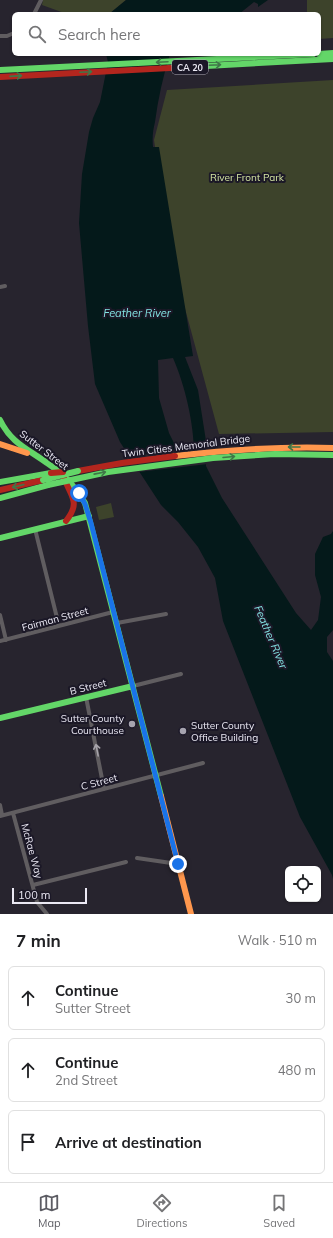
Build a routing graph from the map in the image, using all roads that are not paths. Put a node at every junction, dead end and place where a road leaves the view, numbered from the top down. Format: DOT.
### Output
graph roads {
  1 [pos="41,0"];
  2 [pos="35,12"];
  3 [pos="12,34"];
  4 [pos="0,36"];
  5 [pos="333,53"];
  6 [pos="321,54"];
  7 [pos="282,56"];
  8 [pos="333,59"];
  9 [pos="0,64"];
  10 [pos="36,68"];
  11 [pos="0,70"];
  12 [pos="47,71"];
  13 [pos="0,77"];
  14 [pos="0,420"];
  15 [pos="4,431"];
  16 [pos="0,437"];
  17 [pos="0,444"];
  18 [pos="333,448"];
  19 [pos="35,455"];
  20 [pos="333,455"];
  21 [pos="78,471"];
  22 [pos="64,476"];
  23 [pos="0,482"];
  24 [pos="0,490"];
  25 [pos="31,490"];
  26 [pos="0,498"];
  27 [pos="0,502"];
  28 [pos="89,516"];
  29 [pos="66,521"];
  30 [pos="35,529"];
  31 [pos="0,538"];
  32 [pos="113,612"];
  33 [pos="166,614"];
  34 [pos="0,615"];
  35 [pos="117,623"];
  36 [pos="60,626"];
  37 [pos="6,640"];
  38 [pos="0,641"];
  39 [pos="181,674"];
  40 [pos="133,686"];
  41 [pos="86,697"];
  42 [pos="0,718"];
  43 [pos="203,763"];
  44 [pos="156,775"];
  45 [pos="104,788"];
  46 [pos="0,805"];
  47 [pos="13,813"];
  48 [pos="1,816"];
  49 [pos="137,858"];
  50 [pos="126,862"];
  51 [pos="178,864"];
  52 [pos="33,885"];
  53 [pos="47,914"];
  54 [pos="191,914"];
  1 -- 2 [label="street"];
  3 -- 4 [label="street"];
  5 -- 6 [label="main road"];
  7 -- 12 [label="main road, CA 20, one-way"];
  12 -- 8 [label="main road, CA 20, one-way"];
  9 -- 10 [label="main road"];
  10 -- 11 [label="main road, CA 20"];
  10 -- 12 [label="main road, CA 20"];
  13 -- 12 [label="main road, CA 20, one-way"];
  14 -- 15 [label="main road, Sutter Street"];
  15 -- 16 [label="main road"];
  15 -- 19 [label="main road, Sutter Street"];
  17 -- 19 [label="main road"];
  18 -- 21 [label="main road, Twin Cities Memorial Bridge, one-way"];
  19 -- 22 [label="main road, Sutter Street"];
  25 -- 20 [label="main road, Twin Cities Memorial Bridge, one-way, bridge"];
  21 -- 23 [label="main road, bridge"];
  21 -- 24 [label="main road, Twin Cities Memorial Bridge, one-way, bridge"];
  22 -- 28 [label="main road, Sutter Street"];
  22 -- 29 [label="main road"];
  25 -- 26 [label="main road"];
  25 -- 27 [label="main road"];
  28 -- 29 [label="main road"];
  28 -- 32 [label="main road, Sutter Street"];
  29 -- 30 [label="main road"];
  30 -- 31 [label="main road"];
  30 -- 36 [label="street"];
  32 -- 35 [label="main road, Sutter Street"];
  32 -- 36 [label="street, Fairman Street"];
  33 -- 35 [label="street"];
  34 -- 37 [label="street"];
  35 -- 40 [label="main road, Sutter Street"];
  36 -- 37 [label="street, Fairman Street"];
  37 -- 38 [label="street, Fairman Street"];
  39 -- 40 [label="street, B Street"];
  40 -- 41 [label="main road, B Street"];
  40 -- 44 [label="main road, Sutter Street"];
  41 -- 42 [label="main road, B Street"];
  45 -- 41 [label="street, one-way"];
  43 -- 44 [label="street, C Street"];
  44 -- 45 [label="street, C Street"];
  44 -- 51 [label="main road, Sutter Street"];
  45 -- 47 [label="street, C Street"];
  46 -- 48 [label="street"];
  47 -- 48 [label="street, C Street"];
  47 -- 52 [label="street, McRae Way"];
  49 -- 51 [label="street"];
  50 -- 52 [label="street"];
  51 -- 54 [label="main road, Sutter Street"];
  52 -- 53 [label="street, McRae Way"];
}
